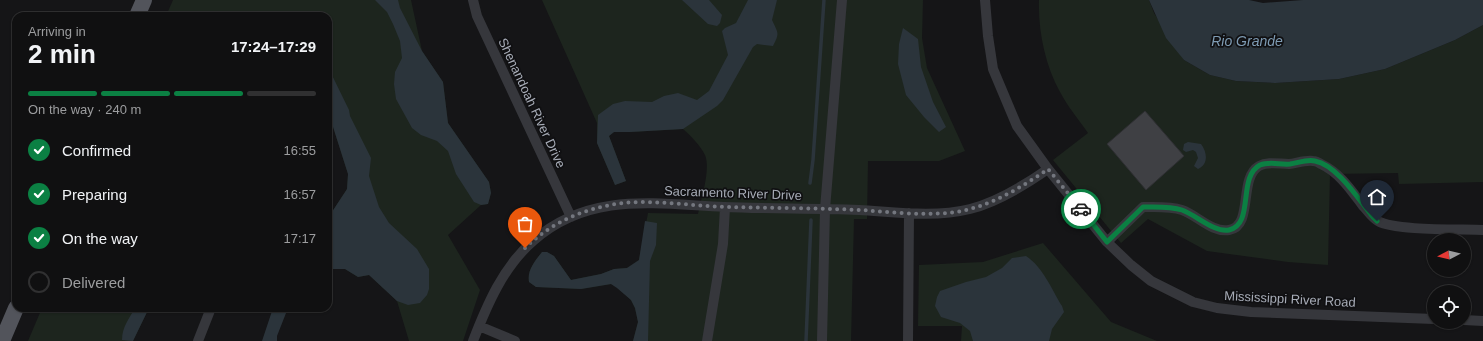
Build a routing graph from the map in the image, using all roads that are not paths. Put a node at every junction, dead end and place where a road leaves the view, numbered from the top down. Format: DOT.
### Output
graph roads {
  1 [pos="144,0"];
  2 [pos="473,0"];
  3 [pos="842,0"];
  4 [pos="985,0"];
  5 [pos="139,12"];
  6 [pos="1048,169"];
  7 [pos="725,207"];
  8 [pos="825,209"];
  9 [pos="909,213"];
  10 [pos="571,217"];
  11 [pos="1483,230"];
  12 [pos="1107,242"];
  13 [pos="14,312"];
  14 [pos="209,312"];
  15 [pos="1427,319"];
  16 [pos="1471,320"];
  17 [pos="1483,321"];
  18 [pos="479,326"];
  19 [pos="2,341"];
  20 [pos="198,341"];
  21 [pos="473,341"];
  22 [pos="514,341"];
  23 [pos="707,341"];
  24 [pos="822,341"];
  25 [pos="908,341"];
  1 -- 5 [label="main road"];
  2 -- 10 [label="street, Shenandoah River Drive"];
  3 -- 8 [label="street"];
  4 -- 6 [label="street, Mississippi River Road"];
  6 -- 9 [label="street, Sacramento River Drive"];
  6 -- 12 [label="street, Mississippi River Road"];
  7 -- 8 [label="street, Sacramento River Drive"];
  7 -- 10 [label="street, Sacramento River Drive"];
  7 -- 23 [label="street"];
  8 -- 9 [label="street, Sacramento River Drive"];
  8 -- 24 [label="street"];
  9 -- 25 [label="street"];
  10 -- 18 [label="street, Sacramento River Drive"];
  11 -- 12 [label="street"];
  12 -- 15 [label="street, Mississippi River Road"];
  13 -- 19 [label="main road"];
  14 -- 20 [label="street"];
  16 -- 17 [label="street"];
  18 -- 21 [label="street, Sacramento River Drive"];
  18 -- 22 [label="street"];
}
